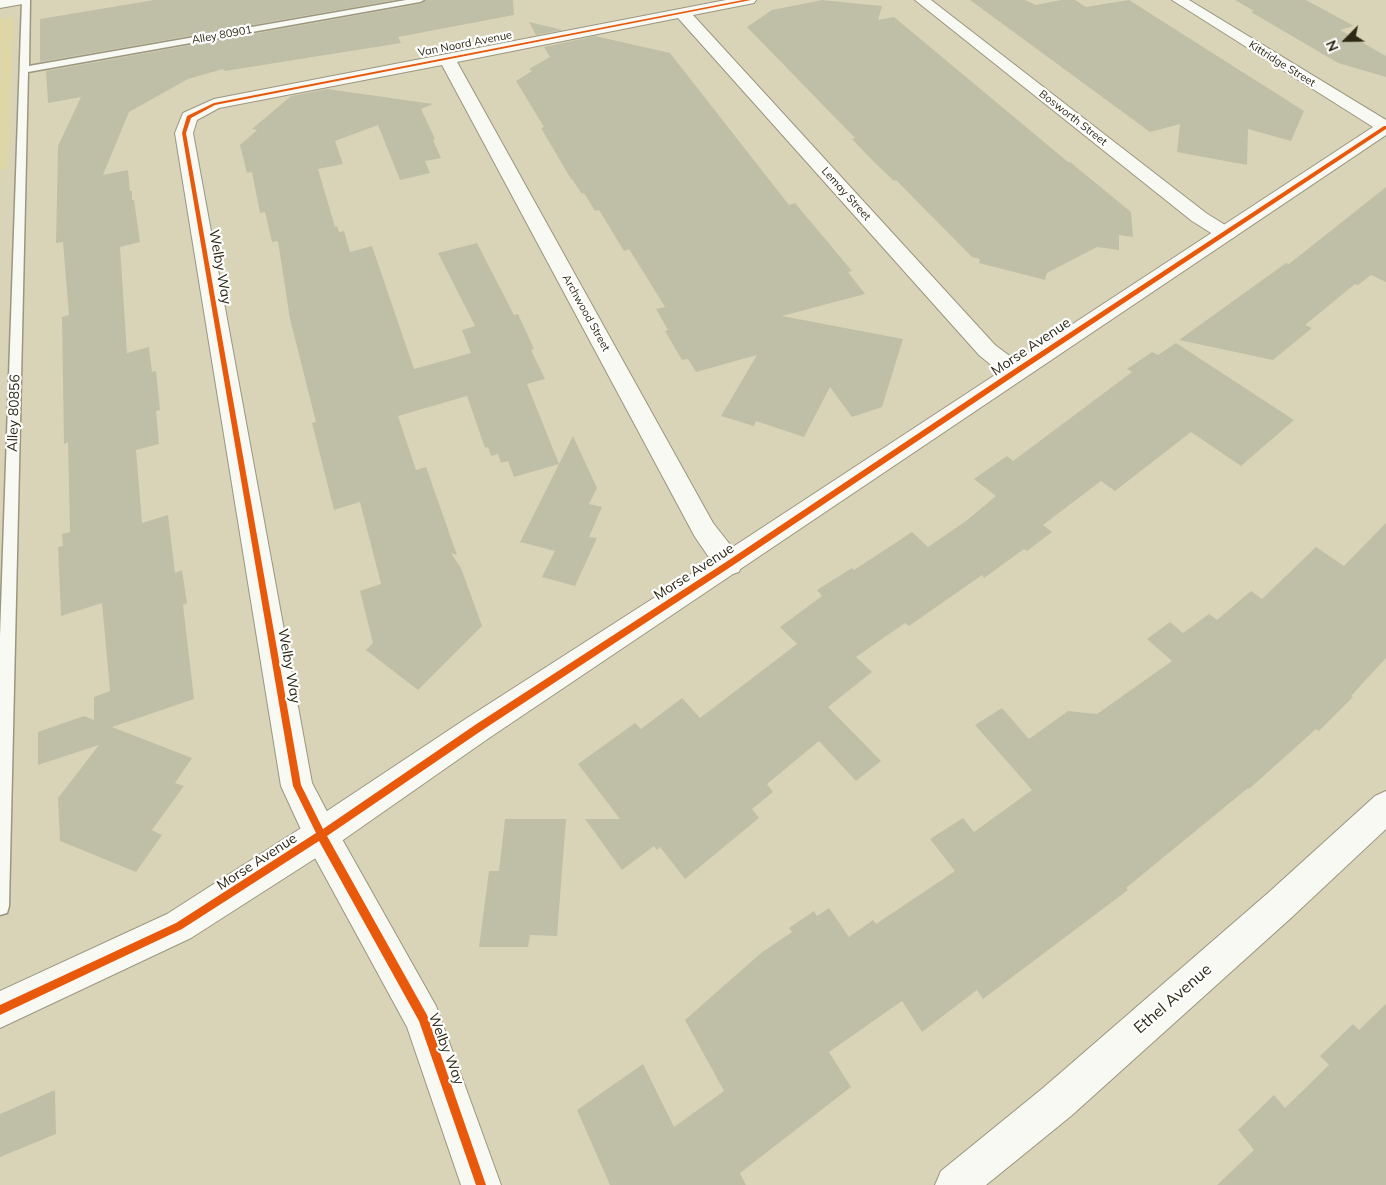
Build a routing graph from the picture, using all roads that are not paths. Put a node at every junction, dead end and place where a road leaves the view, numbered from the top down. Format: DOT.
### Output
graph roads {
  1 [pos="25,0"];
  2 [pos="420,0"];
  3 [pos="749,0"];
  4 [pos="922,0"];
  5 [pos="1179,0"];
  6 [pos="0,4"];
  7 [pos="682,13"];
  8 [pos="447,59"];
  9 [pos="23,70"];
  10 [pos="189,117"];
  11 [pos="1386,127"];
  12 [pos="1226,234"];
  13 [pos="1015,372"];
  14 [pos="728,564"];
  15 [pos="1386,807"];
  16 [pos="321,835"];
  17 [pos="0,906"];
  18 [pos="0,1010"];
  19 [pos="482,1185"];
  20 [pos="955,1185"];
  1 -- 6 [label="street"];
  1 -- 9 [label="lane, Alley 80856"];
  2 -- 9 [label="lane, Alley 80901"];
  3 -- 7 [label="street, Van Noord Avenue"];
  4 -- 12 [label="street, Bosworth Street"];
  5 -- 11 [label="street, Kittridge Street"];
  7 -- 8 [label="street, Van Noord Avenue"];
  7 -- 13 [label="street, Lemay Street"];
  8 -- 10 [label="street, Van Noord Avenue"];
  8 -- 14 [label="street, Archwood Street"];
  9 -- 17 [label="lane, Alley 80856"];
  10 -- 16 [label="street, Welby Way"];
  11 -- 12 [label="street, Morse Avenue"];
  12 -- 13 [label="street, Morse Avenue"];
  13 -- 14 [label="street, Morse Avenue"];
  14 -- 16 [label="street, Morse Avenue"];
  15 -- 20 [label="street, Ethel Avenue"];
  16 -- 18 [label="street, Morse Avenue"];
  16 -- 19 [label="street, Welby Way"];
}
